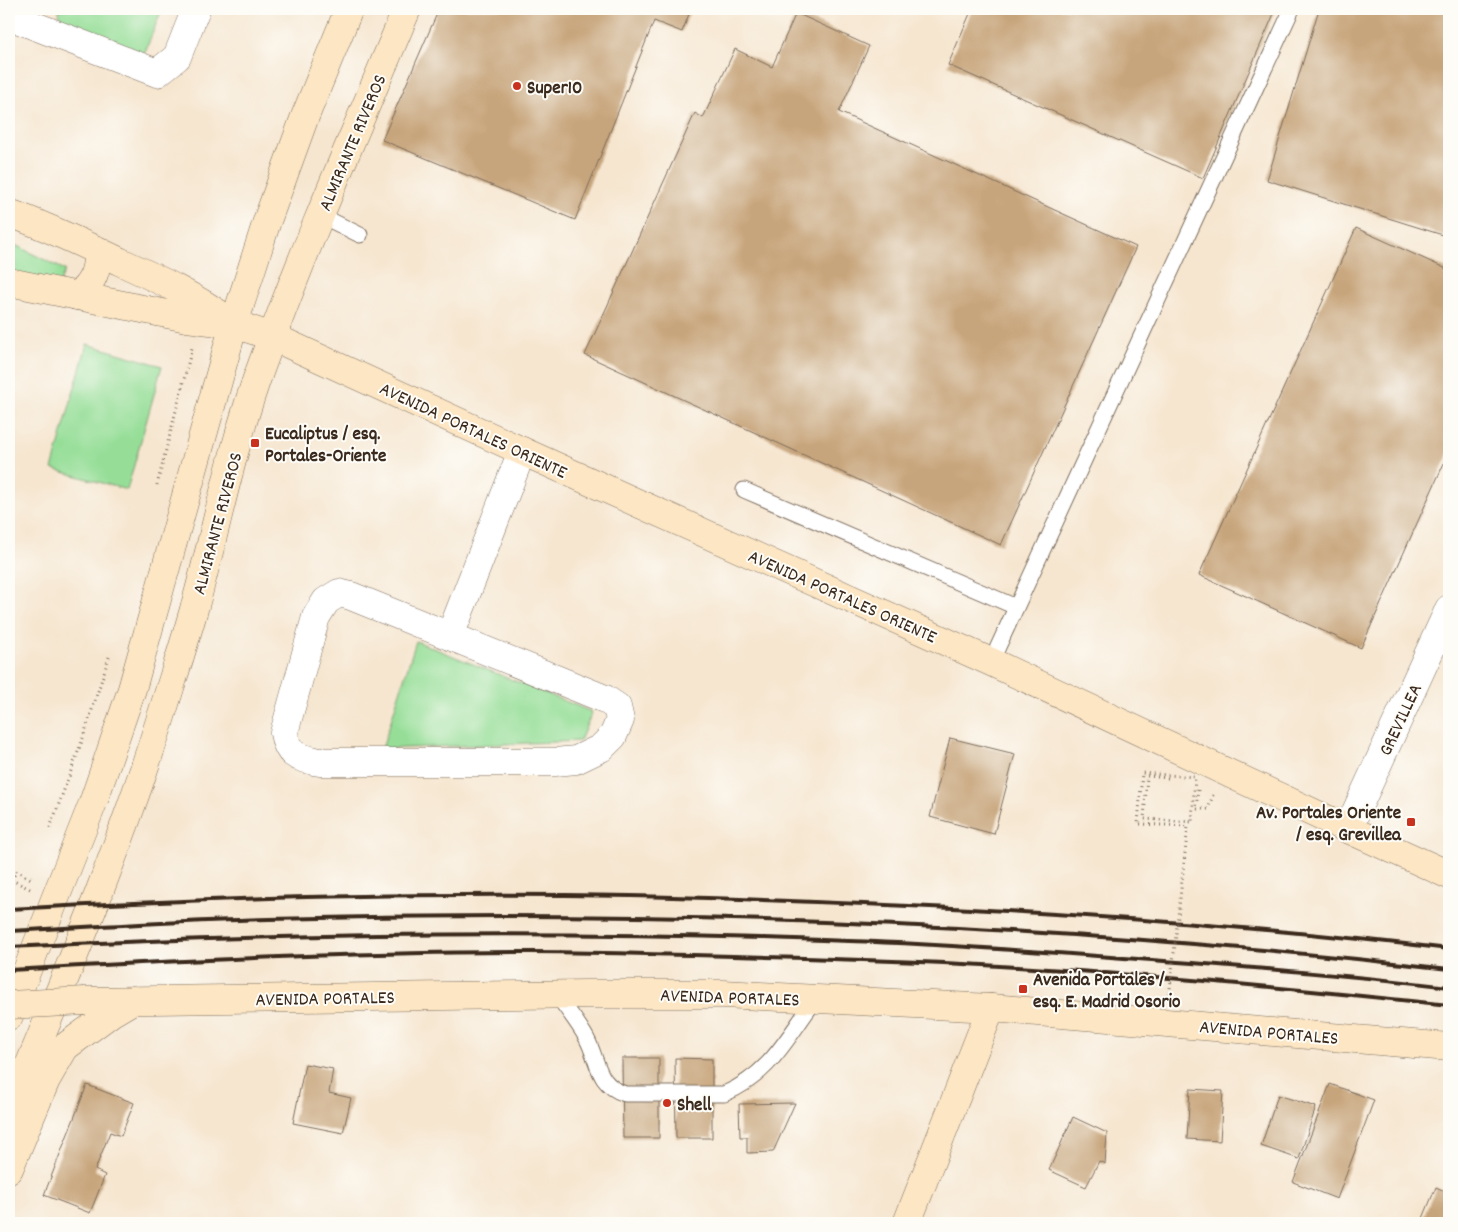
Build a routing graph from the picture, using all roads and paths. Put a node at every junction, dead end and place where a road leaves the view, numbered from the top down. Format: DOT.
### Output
graph roads {
  1 [pos="196,9"];
  2 [pos="349,9"];
  3 [pos="407,9"];
  4 [pos="1292,9"];
  5 [pos="9,16"];
  6 [pos="36,18"];
  7 [pos="9,212"];
  8 [pos="320,215"];
  9 [pos="360,235"];
  10 [pos="97,250"];
  11 [pos="9,282"];
  12 [pos="78,296"];
  13 [pos="198,320"];
  14 [pos="234,324"];
  15 [pos="273,337"];
  16 [pos="522,451"];
  17 [pos="157,486"];
  18 [pos="744,490"];
  19 [pos="1016,607"];
  20 [pos="1449,609"];
  21 [pos="450,636"];
  22 [pos="109,657"];
  23 [pos="991,662"];
  24 [pos="1196,809"];
  25 [pos="1348,829"];
  26 [pos="48,832"];
  27 [pos="35,869"];
  28 [pos="1449,874"];
  29 [pos="12,880"];
  30 [pos="556,994"];
  31 [pos="816,998"];
  32 [pos="1169,998"];
  33 [pos="133,1000"];
  34 [pos="9,1005"];
  35 [pos="991,1008"];
  36 [pos="9,1016"];
  37 [pos="1449,1047"];
  38 [pos="9,1114"];
  39 [pos="9,1169"];
  40 [pos="907,1223"];
  1 -- 6 [label="street"];
  2 -- 14 [label="main road, ALMIRANTE RIVEROS"];
  3 -- 8 [label="main road, ALMIRANTE RIVEROS"];
  4 -- 19 [label="lane"];
  5 -- 6 [label="street"];
  7 -- 10 [label="main road, AVENIDA PORTALES ORIENTE"];
  8 -- 9 [label="lane"];
  8 -- 15 [label="main road, ALMIRANTE RIVEROS"];
  10 -- 12 [label="main road"];
  10 -- 14 [label="main road, AVENIDA PORTALES ORIENTE"];
  11 -- 12 [label="main road, AVENIDA PORTALES ORIENTE"];
  12 -- 13 [label="main road, AVENIDA PORTALES ORIENTE"];
  13 -- 14 [label="main road, AVENIDA PORTALES ORIENTE"];
  13 -- 17 [label="path"];
  14 -- 15 [label="main road, AVENIDA PORTALES ORIENTE"];
  14 -- 36 [label="main road, ALMIRANTE RIVEROS"];
  15 -- 16 [label="main road, AVENIDA PORTALES ORIENTE"];
  15 -- 38 [label="main road, ALMIRANTE RIVEROS"];
  16 -- 21 [label="street"];
  16 -- 23 [label="main road, AVENIDA PORTALES ORIENTE"];
  18 -- 19 [label="lane"];
  19 -- 23 [label="lane"];
  20 -- 25 [label="street, GREVILLEA"];
  21 -- 21 [label="street"];
  22 -- 26 [label="path"];
  23 -- 25 [label="main road, AVENIDA PORTALES ORIENTE"];
  24 -- 32 [label="path, bridge"];
  25 -- 28 [label="main road, AVENIDA PORTALES ORIENTE"];
  27 -- 29 [label="path"];
  30 -- 31 [label="main road, AVENIDA PORTALES"];
  30 -- 31 [label="lane"];
  30 -- 33 [label="main road, AVENIDA PORTALES"];
  31 -- 35 [label="main road, AVENIDA PORTALES"];
  33 -- 34 [label="main road, AVENIDA PORTALES, bridge"];
  33 -- 39 [label="main road"];
  35 -- 37 [label="main road, AVENIDA PORTALES"];
  35 -- 40 [label="main road"];
}
